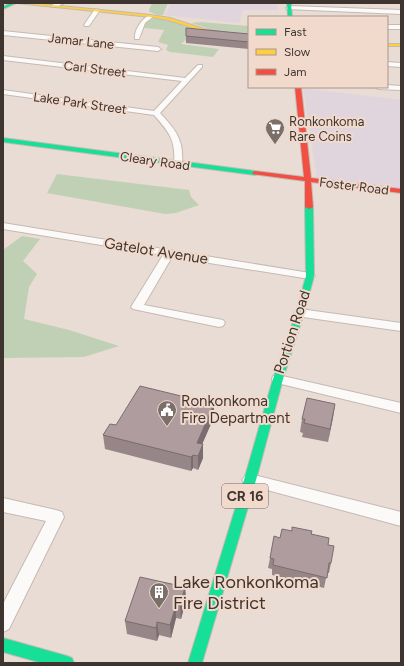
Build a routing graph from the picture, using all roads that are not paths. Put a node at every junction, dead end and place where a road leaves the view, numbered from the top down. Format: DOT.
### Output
graph roads {
  1 [pos="10,4"];
  2 [pos="58,5"];
  3 [pos="290,9"];
  4 [pos="97,10"];
  5 [pos="401,12"];
  6 [pos="151,16"];
  7 [pos="87,25"];
  8 [pos="388,27"];
  9 [pos="401,27"];
  10 [pos="3,33"];
  11 [pos="248,37"];
  12 [pos="136,38"];
  13 [pos="388,45"];
  14 [pos="401,45"];
  15 [pos="158,48"];
  16 [pos="3,58"];
  17 [pos="388,64"];
  18 [pos="401,65"];
  19 [pos="200,66"];
  20 [pos="188,80"];
  21 [pos="388,87"];
  22 [pos="298,88"];
  23 [pos="401,88"];
  24 [pos="3,92"];
  25 [pos="156,113"];
  26 [pos="3,140"];
  27 [pos="178,164"];
  28 [pos="308,180"];
  29 [pos="401,191"];
  30 [pos="3,226"];
  31 [pos="169,253"];
  32 [pos="310,276"];
  33 [pos="300,312"];
  34 [pos="219,323"];
  35 [pos="401,327"];
  36 [pos="278,378"];
  37 [pos="401,408"];
  38 [pos="250,480"];
  39 [pos="3,505"];
  40 [pos="401,519"];
  41 [pos="3,623"];
  42 [pos="3,645"];
  43 [pos="66,663"];
  44 [pos="195,663"];
  1 -- 2 [label="street"];
  2 -- 4 [label="street"];
  3 -- 5 [label="street"];
  4 -- 6 [label="street"];
  4 -- 7 [label="street"];
  6 -- 11 [label="street"];
  6 -- 12 [label="street"];
  8 -- 9 [label="street"];
  10 -- 15 [label="street, Jamar Lane"];
  13 -- 14 [label="street"];
  16 -- 20 [label="street, Carl Street"];
  17 -- 18 [label="street"];
  19 -- 20 [label="street"];
  20 -- 25 [label="street"];
  21 -- 23 [label="street"];
  22 -- 28 [label="street, Portion Road / CR 16"];
  24 -- 25 [label="street, Lake Park Street"];
  25 -- 27 [label="street"];
  26 -- 27 [label="street, Cleary Road"];
  27 -- 28 [label="street, Cleary Road"];
  28 -- 29 [label="street, Foster Road"];
  28 -- 32 [label="street, Portion Road / CR 16"];
  30 -- 31 [label="street, Gatelot Avenue"];
  31 -- 32 [label="street, Gatelot Avenue"];
  31 -- 34 [label="street"];
  32 -- 33 [label="street, Portion Road / CR 16"];
  33 -- 35 [label="street"];
  33 -- 36 [label="street, Portion Road / CR 16"];
  36 -- 37 [label="street"];
  36 -- 38 [label="street, Portion Road / CR 16"];
  38 -- 40 [label="street"];
  38 -- 44 [label="street, Portion Road / CR 16"];
  39 -- 41 [label="street"];
  42 -- 43 [label="street"];
}
